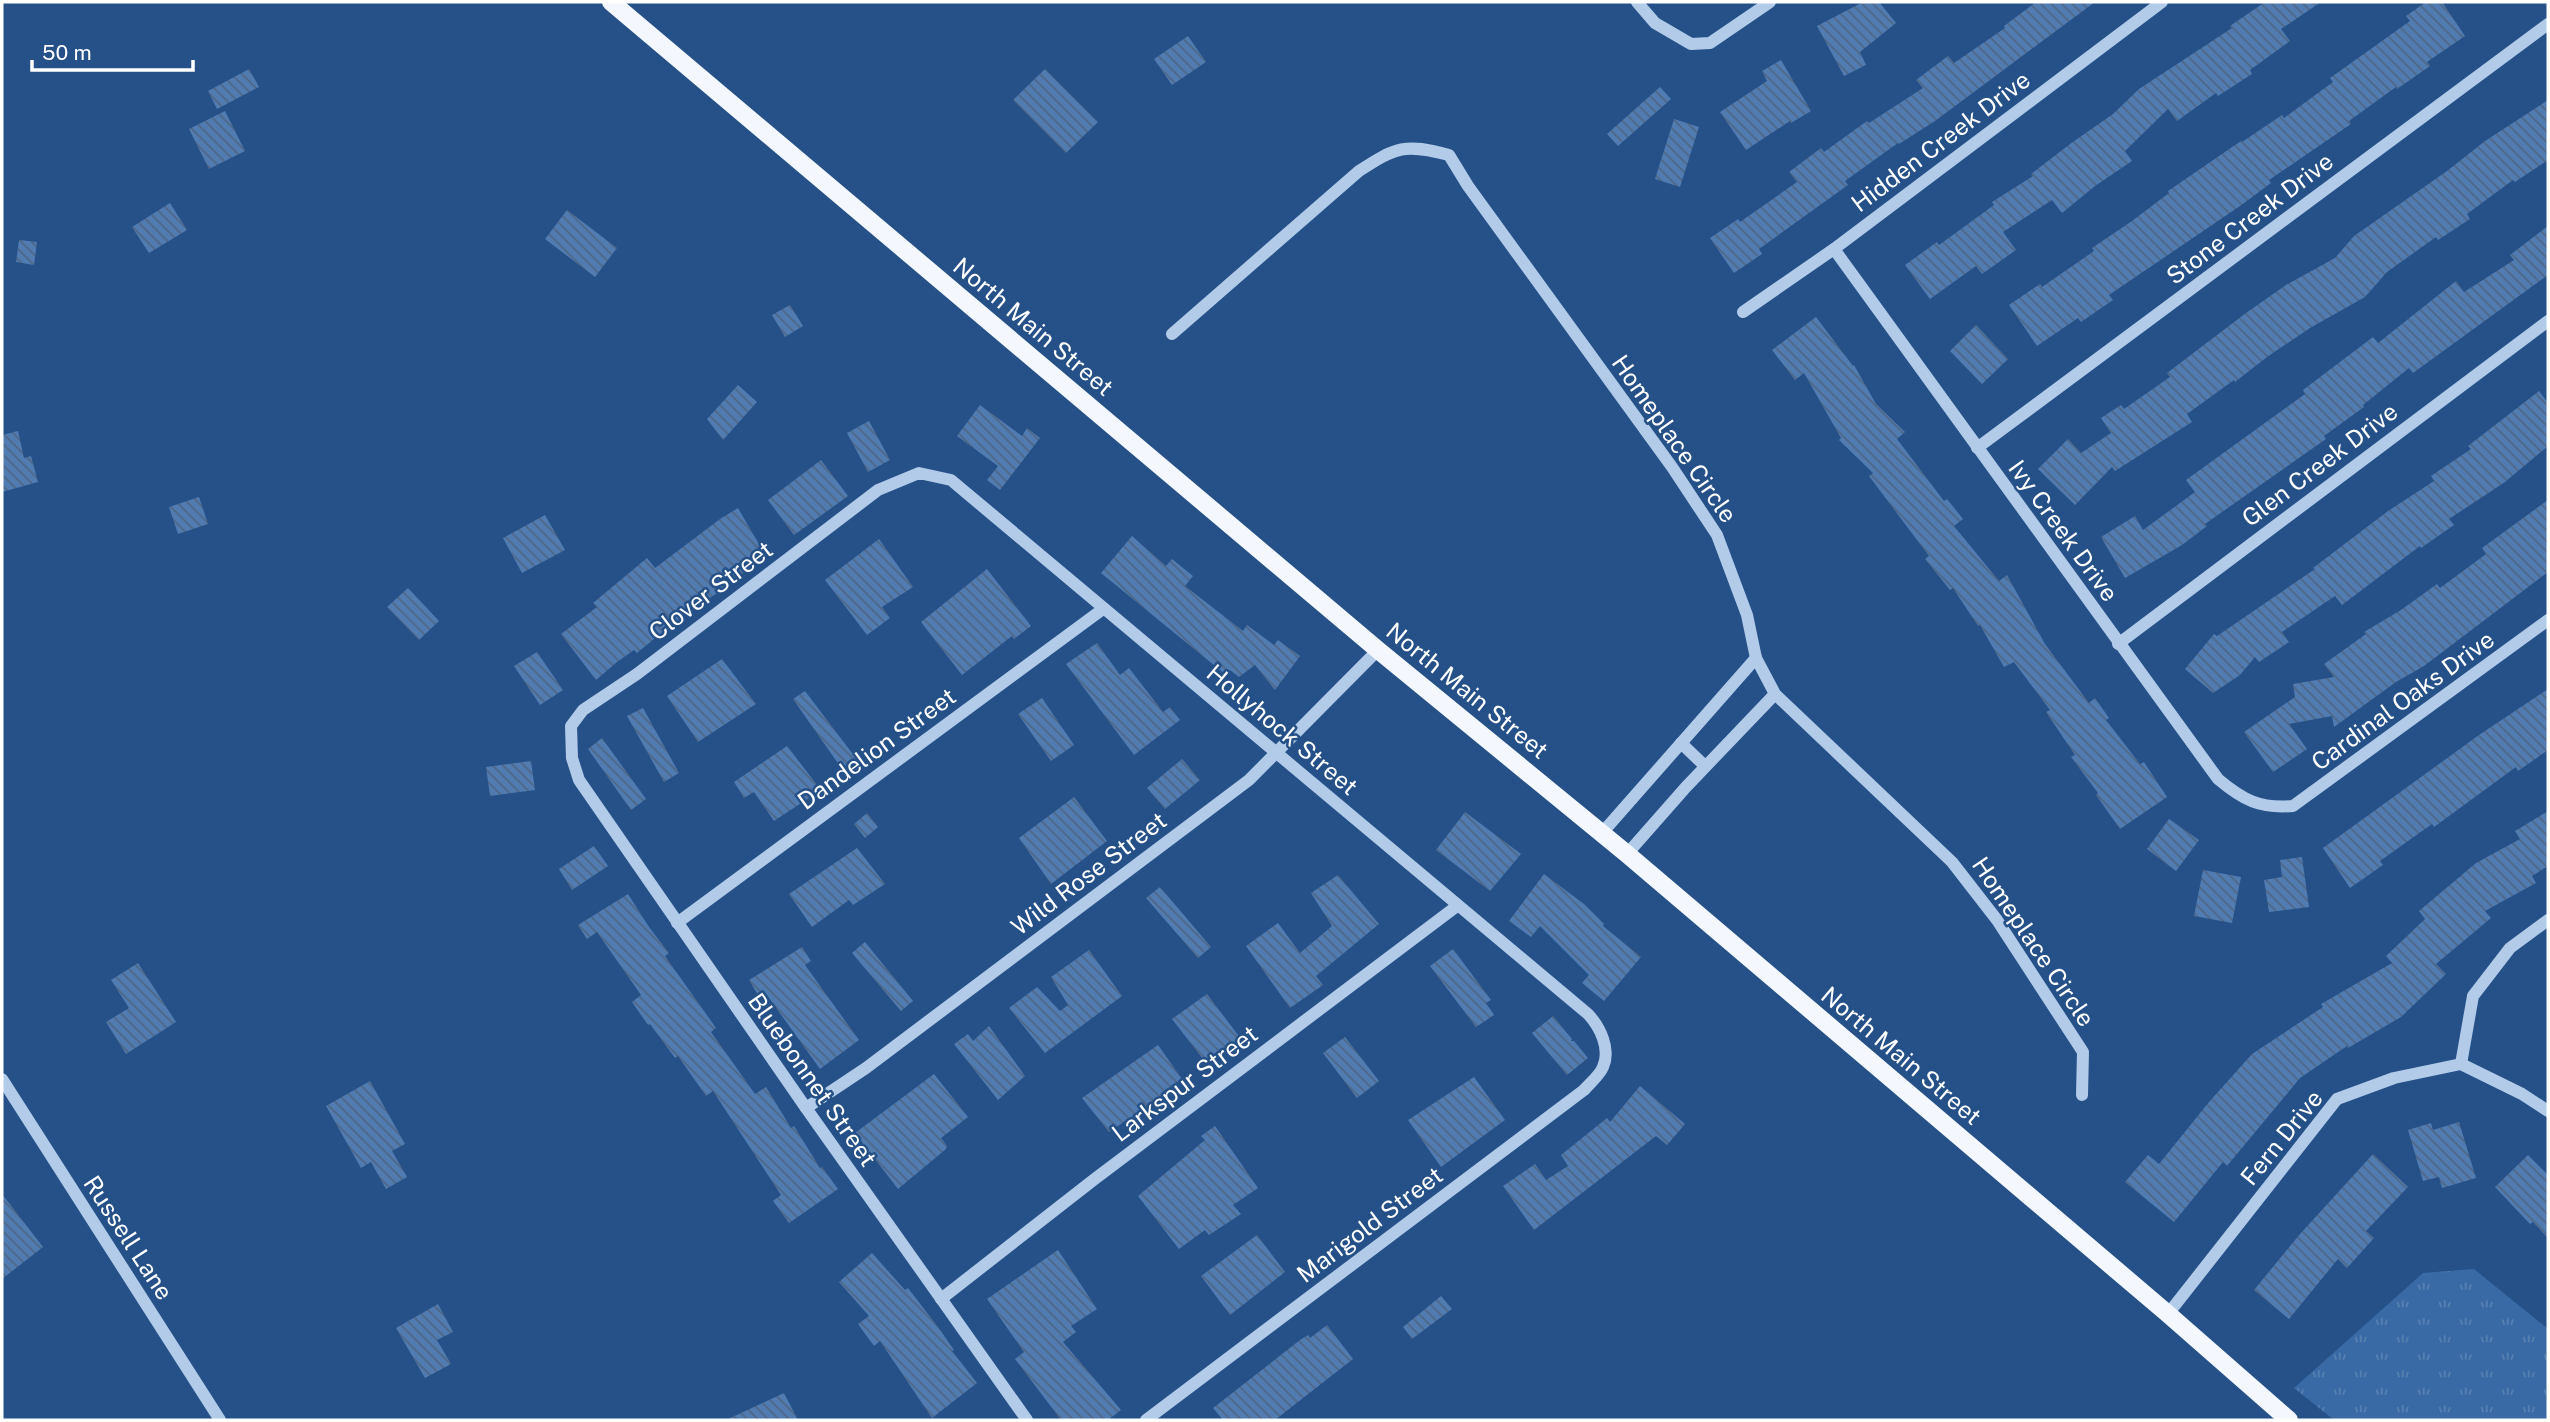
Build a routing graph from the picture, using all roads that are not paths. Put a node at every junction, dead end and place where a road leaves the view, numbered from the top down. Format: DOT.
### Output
graph roads {
  1 [pos="611,2"];
  2 [pos="1637,2"];
  3 [pos="1770,2"];
  4 [pos="2162,2"];
  5 [pos="2548,24"];
  6 [pos="1834,249"];
  7 [pos="1743,312"];
  8 [pos="2548,321"];
  9 [pos="1172,334"];
  10 [pos="1977,448"];
  11 [pos="907,476"];
  12 [pos="1103,609"];
  13 [pos="2548,620"];
  14 [pos="2119,644"];
  15 [pos="1378,650"];
  16 [pos="1756,658"];
  17 [pos="1775,694"];
  18 [pos="1681,743"];
  19 [pos="1277,751"];
  20 [pos="572,758"];
  21 [pos="1705,766"];
  22 [pos="2280,808"];
  23 [pos="1602,833"];
  24 [pos="1627,854"];
  25 [pos="1457,906"];
  26 [pos="2548,920"];
  27 [pos="677,923"];
  28 [pos="1605,1051"];
  29 [pos="2462,1064"];
  30 [pos="2,1079"];
  31 [pos="2082,1095"];
  32 [pos="806,1108"];
  33 [pos="2548,1111"];
  34 [pos="941,1300"];
  35 [pos="2168,1314"];
  36 [pos="220,1420"];
  37 [pos="1027,1420"];
  38 [pos="1146,1420"];
  39 [pos="2289,1420"];
  1 -- 15 [label="main road, North Main Street"];
  2 -- 3 [label="street"];
  4 -- 6 [label="street, Hidden Creek Drive"];
  5 -- 10 [label="street, Stone Creek Drive"];
  6 -- 7 [label="street, Hidden Creek Drive"];
  6 -- 10 [label="street, Ivy Creek Drive"];
  8 -- 14 [label="street, Glen Creek Drive"];
  9 -- 16 [label="street, Homeplace Circle"];
  10 -- 14 [label="street, Ivy Creek Drive"];
  11 -- 12 [label="street, Hollyhock Street"];
  11 -- 20 [label="street, Clover Street"];
  12 -- 19 [label="street, Hollyhock Street"];
  12 -- 27 [label="street, Dandelion Street"];
  13 -- 22 [label="street, Cardinal Oaks Drive"];
  14 -- 22 [label="street, Ivy Creek Drive"];
  15 -- 19 [label="street, Wild Rose Street"];
  15 -- 23 [label="main road, North Main Street"];
  16 -- 17 [label="street, Homeplace Circle"];
  16 -- 18 [label="street"];
  17 -- 21 [label="street"];
  17 -- 31 [label="street, Homeplace Circle"];
  18 -- 21 [label="street"];
  18 -- 23 [label="street"];
  19 -- 25 [label="street, Hollyhock Street"];
  19 -- 32 [label="street, Wild Rose Street"];
  20 -- 27 [label="street, Bluebonnet Street"];
  21 -- 24 [label="street"];
  23 -- 24 [label="main road, North Main Street"];
  24 -- 35 [label="main road, North Main Street"];
  25 -- 28 [label="street, Hollyhock Street"];
  25 -- 34 [label="street, Larkspur Street"];
  26 -- 29 [label="street"];
  27 -- 32 [label="street, Bluebonnet Street"];
  28 -- 38 [label="street, Marigold Street"];
  29 -- 33 [label="street"];
  29 -- 35 [label="street, Fern Drive"];
  30 -- 36 [label="street, Russell Lane"];
  32 -- 34 [label="street, Bluebonnet Street"];
  34 -- 37 [label="street, Bluebonnet Street"];
  35 -- 39 [label="main road, North Main Street"];
}
